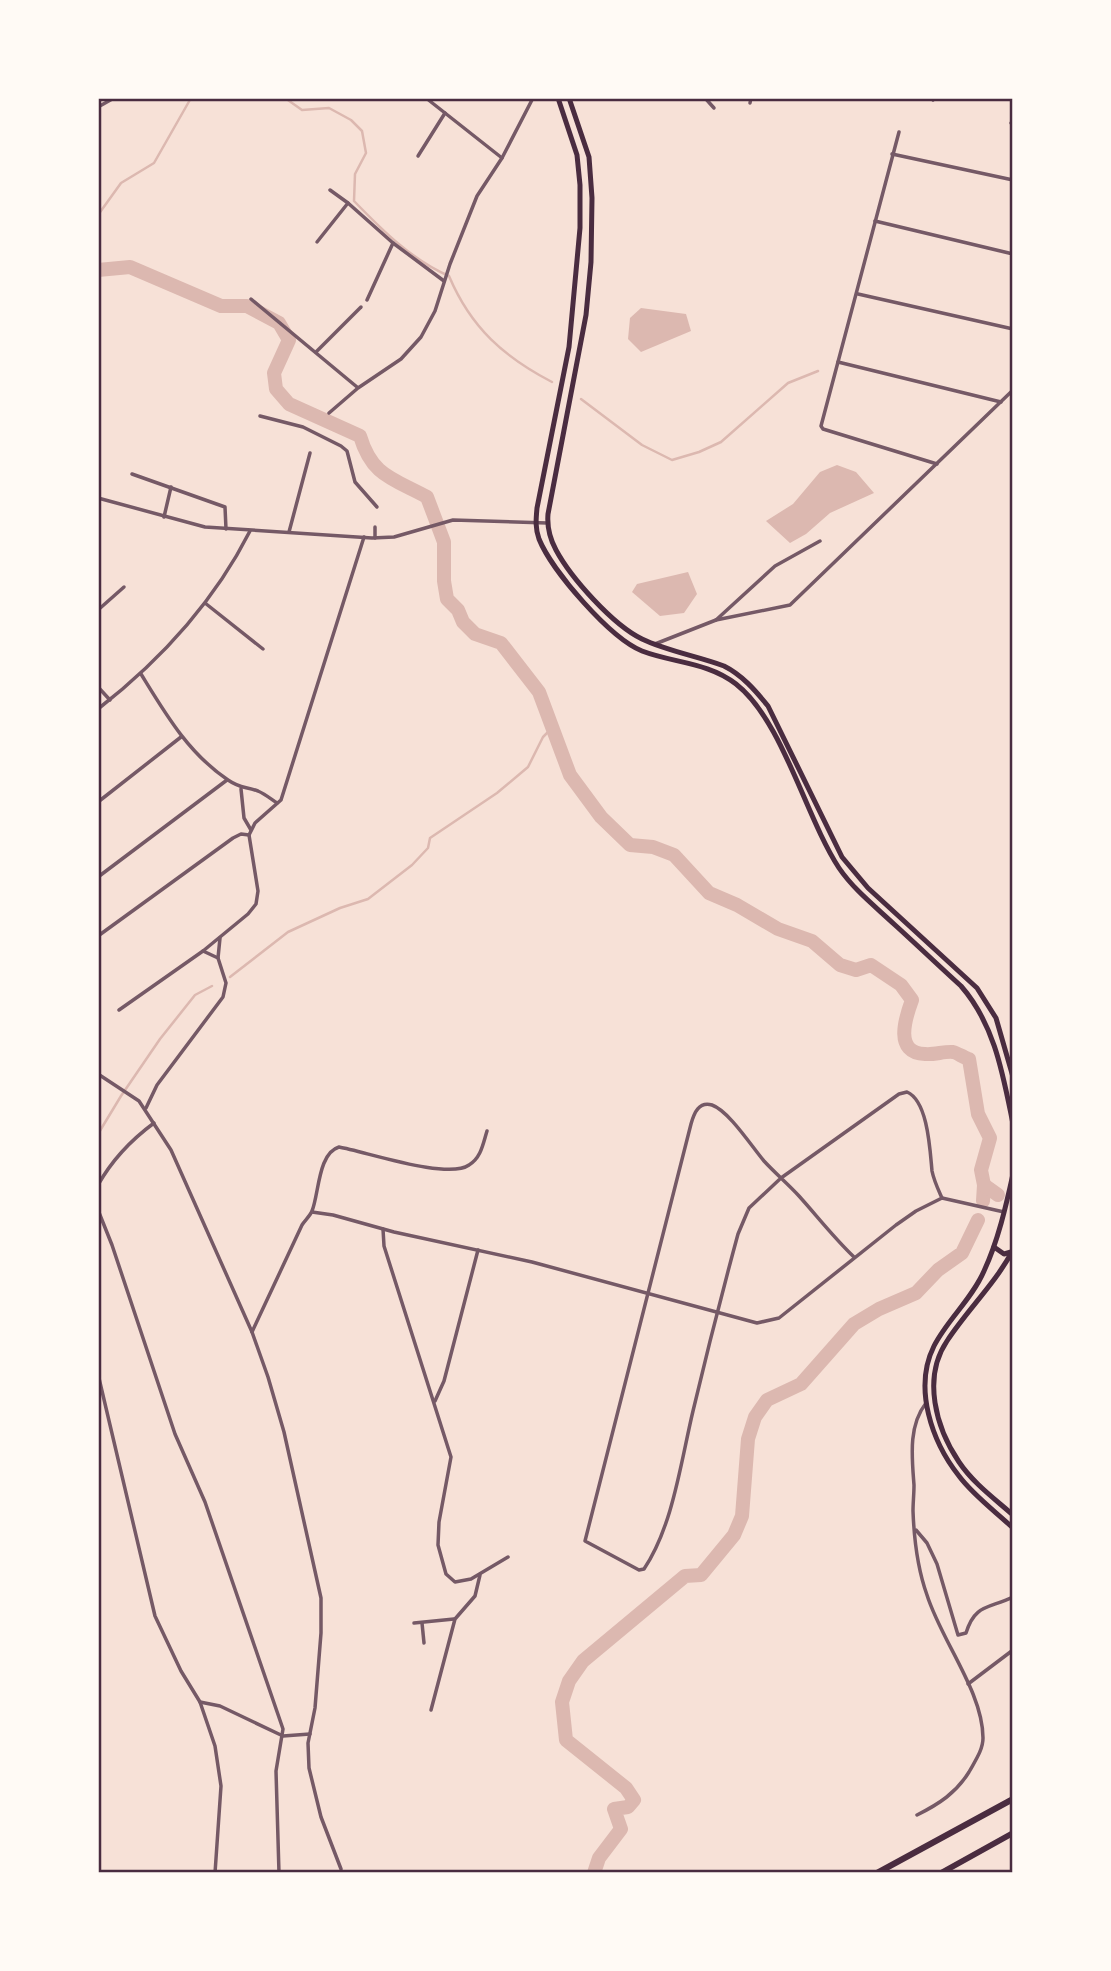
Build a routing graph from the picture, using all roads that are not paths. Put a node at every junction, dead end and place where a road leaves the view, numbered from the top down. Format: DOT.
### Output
graph roads {
  1 [pos="114,98"];
  2 [pos="426,98"];
  3 [pos="533,98"];
  4 [pos="558,98"];
  5 [pos="569,98"];
  6 [pos="705,98"];
  7 [pos="98,107"];
  8 [pos="714,108"];
  9 [pos="446,113"];
  10 [pos="899,132"];
  11 [pos="892,154"];
  12 [pos="418,156"];
  13 [pos="502,158"];
  14 [pos="1013,180"];
  15 [pos="330,190"];
  16 [pos="348,202"];
  17 [pos="875,221"];
  18 [pos="317,242"];
  19 [pos="393,243"];
  20 [pos="1013,254"];
  21 [pos="444,281"];
  22 [pos="857,294"];
  23 [pos="251,299"];
  24 [pos="366,300"];
  25 [pos="361,307"];
  26 [pos="1013,329"];
  27 [pos="316,352"];
  28 [pos="838,362"];
  29 [pos="358,388"];
  30 [pos="1013,390"];
  31 [pos="1001,402"];
  32 [pos="330,413"];
  33 [pos="260,416"];
  34 [pos="310,453"];
  35 [pos="937,464"];
  36 [pos="132,474"];
  37 [pos="171,487"];
  38 [pos="98,498"];
  39 [pos="377,507"];
  40 [pos="164,517"];
  41 [pos="535,522"];
  42 [pos="547,523"];
  43 [pos="375,527"];
  44 [pos="226,529"];
  45 [pos="250,531"];
  46 [pos="289,532"];
  47 [pos="364,537"];
  48 [pos="375,538"];
  49 [pos="820,541"];
  50 [pos="124,587"];
  51 [pos="205,603"];
  52 [pos="98,610"];
  53 [pos="716,620"];
  54 [pos="655,644"];
  55 [pos="262,649"];
  56 [pos="141,674"];
  57 [pos="98,687"];
  58 [pos="110,700"];
  59 [pos="98,709"];
  60 [pos="181,737"];
  61 [pos="226,779"];
  62 [pos="241,789"];
  63 [pos="98,802"];
  64 [pos="277,804"];
  65 [pos="250,832"];
  66 [pos="98,877"];
  67 [pos="98,936"];
  68 [pos="220,938"];
  69 [pos="202,951"];
  70 [pos="218,958"];
  71 [pos="119,1010"];
  72 [pos="98,1074"];
  73 [pos="1013,1077"];
  74 [pos="146,1108"];
  75 [pos="154,1123"];
  76 [pos="1013,1124"];
  77 [pos="487,1131"];
  78 [pos="1013,1174"];
  79 [pos="781,1178"];
  80 [pos="98,1185"];
  81 [pos="1011,1191"];
  82 [pos="942,1198"];
  83 [pos="98,1210"];
  84 [pos="312,1212"];
  85 [pos="1004,1212"];
  86 [pos="383,1229"];
  87 [pos="994,1247"];
  88 [pos="478,1250"];
  89 [pos="1012,1251"];
  90 [pos="854,1257"];
  91 [pos="646,1294"];
  92 [pos="718,1313"];
  93 [pos="252,1332"];
  94 [pos="98,1374"];
  95 [pos="434,1403"];
  96 [pos="926,1403"];
  97 [pos="1013,1514"];
  98 [pos="915,1528"];
  99 [pos="1013,1528"];
  100 [pos="508,1557"];
  101 [pos="480,1575"];
  102 [pos="1013,1597"];
  103 [pos="455,1619"];
  104 [pos="414,1623"];
  105 [pos="422,1623"];
  106 [pos="424,1643"];
  107 [pos="1013,1650"];
  108 [pos="968,1684"];
  109 [pos="200,1702"];
  110 [pos="431,1710"];
  111 [pos="310,1734"];
  112 [pos="283,1736"];
  113 [pos="1013,1799"];
  114 [pos="917,1815"];
  115 [pos="1013,1833"];
  116 [pos="341,1869"];
  117 [pos="215,1873"];
  118 [pos="279,1873"];
  119 [pos="877,1873"];
  120 [pos="941,1873"];
  1 -- 7 [label="street"];
  2 -- 9 [label="street"];
  3 -- 13 [label="street"];
  4 -- 41 [label="main road"];
  5 -- 42 [label="main road"];
  6 -- 8 [label="street"];
  9 -- 12 [label="street"];
  9 -- 13 [label="street"];
  10 -- 11 [label="street"];
  11 -- 14 [label="street"];
  11 -- 17 [label="street"];
  13 -- 21 [label="street"];
  15 -- 16 [label="street"];
  16 -- 18 [label="street"];
  16 -- 19 [label="street"];
  17 -- 20 [label="street"];
  17 -- 22 [label="street"];
  19 -- 21 [label="street"];
  19 -- 24 [label="street"];
  21 -- 29 [label="street"];
  22 -- 26 [label="street"];
  22 -- 28 [label="street"];
  23 -- 27 [label="street"];
  25 -- 27 [label="street"];
  27 -- 29 [label="street"];
  28 -- 31 [label="street"];
  28 -- 35 [label="street"];
  29 -- 32 [label="street"];
  30 -- 31 [label="street"];
  31 -- 35 [label="street"];
  33 -- 39 [label="street"];
  34 -- 46 [label="street"];
  35 -- 53 [label="street"];
  36 -- 37 [label="street"];
  37 -- 40 [label="street"];
  37 -- 44 [label="street"];
  38 -- 40 [label="street"];
  40 -- 44 [label="street"];
  41 -- 42 [label="street"];
  41 -- 48 [label="street"];
  41 -- 76 [label="main road"];
  42 -- 54 [label="main road"];
  43 -- 48 [label="street"];
  44 -- 45 [label="street"];
  45 -- 46 [label="street"];
  45 -- 51 [label="street"];
  46 -- 47 [label="street"];
  47 -- 48 [label="street"];
  47 -- 64 [label="street"];
  49 -- 53 [label="street"];
  50 -- 52 [label="street"];
  51 -- 55 [label="street"];
  51 -- 56 [label="street"];
  53 -- 54 [label="street"];
  54 -- 73 [label="main road"];
  56 -- 58 [label="street"];
  56 -- 60 [label="street"];
  57 -- 58 [label="street"];
  58 -- 59 [label="street"];
  60 -- 61 [label="street"];
  60 -- 63 [label="street"];
  61 -- 62 [label="street"];
  61 -- 66 [label="street"];
  62 -- 64 [label="street"];
  62 -- 65 [label="street"];
  64 -- 65 [label="street"];
  65 -- 67 [label="street"];
  65 -- 68 [label="street"];
  68 -- 69 [label="street"];
  68 -- 70 [label="street"];
  69 -- 70 [label="street"];
  69 -- 71 [label="street"];
  70 -- 74 [label="street"];
  72 -- 74 [label="street"];
  74 -- 75 [label="street"];
  75 -- 80 [label="street"];
  75 -- 93 [label="street"];
  77 -- 84 [label="street"];
  78 -- 81 [label="main road"];
  79 -- 82 [label="street"];
  79 -- 90 [label="street"];
  79 -- 91 [label="street"];
  79 -- 92 [label="street"];
  81 -- 85 [label="main road"];
  82 -- 85 [label="street"];
  82 -- 90 [label="street"];
  83 -- 112 [label="street"];
  84 -- 86 [label="street"];
  84 -- 93 [label="street"];
  85 -- 87 [label="main road"];
  86 -- 88 [label="street"];
  86 -- 95 [label="street"];
  87 -- 89 [label="main road"];
  87 -- 96 [label="main road"];
  88 -- 91 [label="street"];
  88 -- 95 [label="street"];
  89 -- 97 [label="main road"];
  90 -- 92 [label="street"];
  91 -- 92 [label="street"];
  91 -- 92 [label="street"];
  93 -- 111 [label="street"];
  94 -- 109 [label="street"];
  95 -- 101 [label="street"];
  96 -- 98 [label="street"];
  96 -- 99 [label="main road"];
  98 -- 102 [label="street"];
  98 -- 108 [label="street"];
  100 -- 101 [label="street"];
  101 -- 103 [label="street"];
  103 -- 105 [label="street"];
  103 -- 110 [label="street"];
  104 -- 105 [label="street"];
  105 -- 106 [label="street"];
  107 -- 108 [label="street"];
  108 -- 114 [label="street"];
  109 -- 112 [label="street"];
  109 -- 117 [label="street"];
  111 -- 112 [label="street"];
  111 -- 116 [label="street"];
  112 -- 118 [label="street"];
  113 -- 119 [label="highway"];
  115 -- 120 [label="highway"];
}
